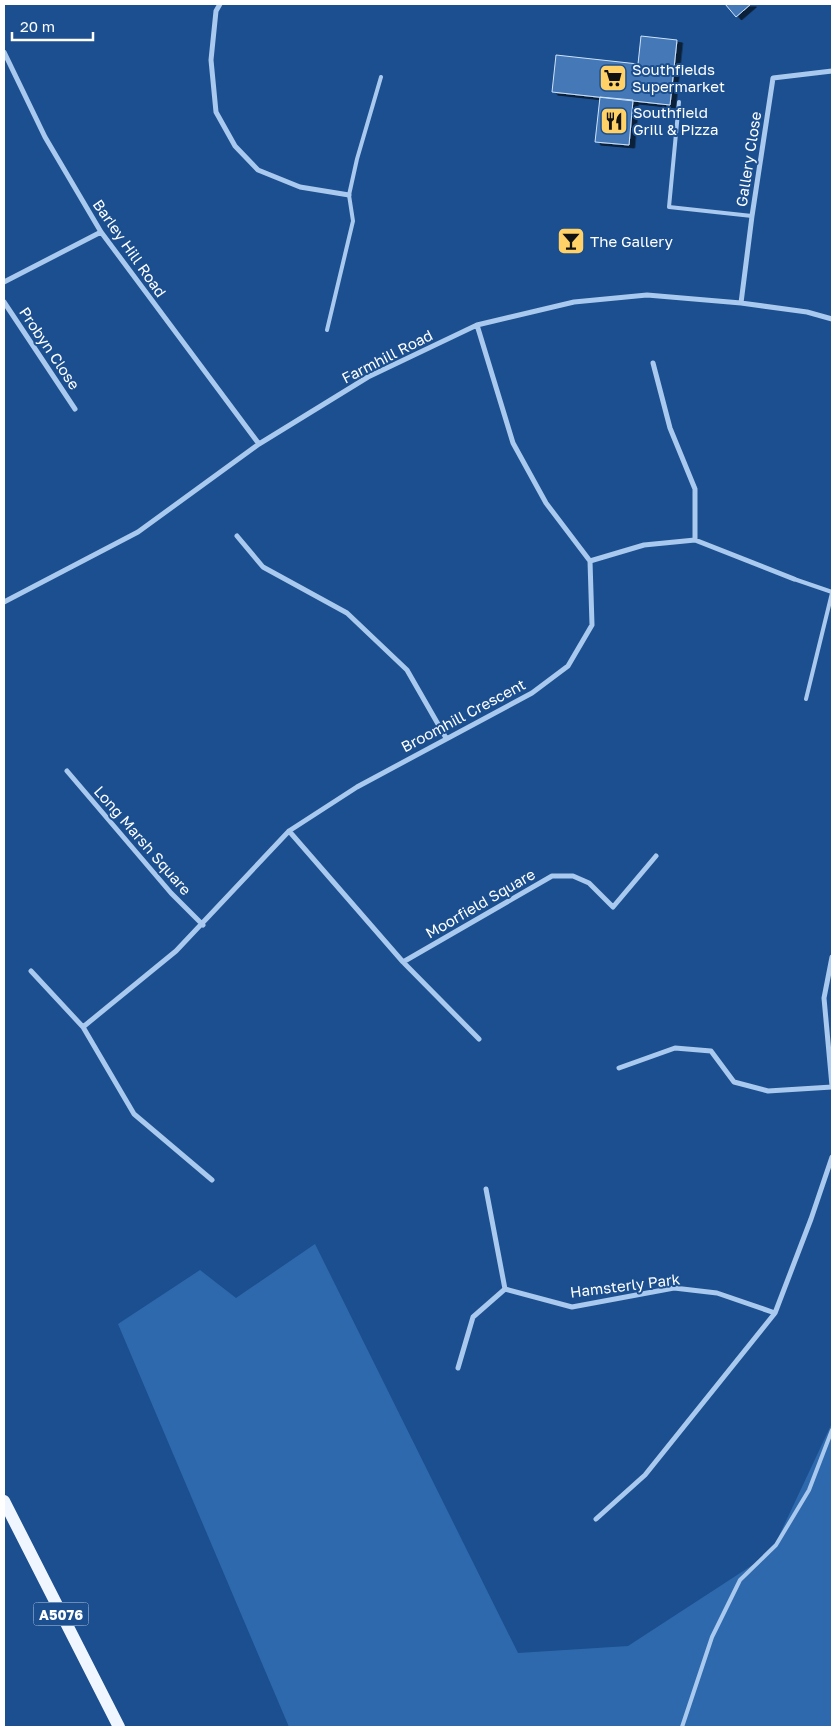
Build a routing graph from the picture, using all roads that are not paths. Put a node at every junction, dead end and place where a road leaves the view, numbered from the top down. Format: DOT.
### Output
graph roads {
  1 [pos="220,4"];
  2 [pos="4,52"];
  3 [pos="832,71"];
  4 [pos="382,77"];
  5 [pos="679,102"];
  6 [pos="349,196"];
  7 [pos="752,216"];
  8 [pos="101,232"];
  9 [pos="4,282"];
  10 [pos="4,302"];
  11 [pos="741,303"];
  12 [pos="832,320"];
  13 [pos="477,325"];
  14 [pos="327,330"];
  15 [pos="653,363"];
  16 [pos="75,409"];
  17 [pos="259,444"];
  18 [pos="237,536"];
  19 [pos="695,540"];
  20 [pos="590,561"];
  21 [pos="794,579"];
  22 [pos="832,593"];
  23 [pos="4,602"];
  24 [pos="806,699"];
  25 [pos="446,738"];
  26 [pos="66,771"];
  27 [pos="290,831"];
  28 [pos="656,856"];
  29 [pos="203,925"];
  30 [pos="832,957"];
  31 [pos="403,962"];
  32 [pos="31,971"];
  33 [pos="83,1027"];
  34 [pos="479,1039"];
  35 [pos="619,1068"];
  36 [pos="832,1086"];
  37 [pos="832,1157"];
  38 [pos="212,1180"];
  39 [pos="486,1189"];
  40 [pos="505,1289"];
  41 [pos="776,1313"];
  42 [pos="458,1368"];
  43 [pos="832,1430"];
  44 [pos="4,1501"];
  45 [pos="596,1519"];
  46 [pos="119,1727"];
  47 [pos="682,1727"];
  1 -- 6 [label="street"];
  2 -- 8 [label="street, Barley Hill Road"];
  3 -- 7 [label="street, Gallery Close"];
  4 -- 6 [label="lane"];
  5 -- 7 [label="lane"];
  6 -- 14 [label="lane"];
  7 -- 11 [label="street, Gallery Close"];
  8 -- 9 [label="street"];
  8 -- 17 [label="street, Barley Hill Road"];
  10 -- 16 [label="street, Probyn Close"];
  11 -- 12 [label="street, Farmhill Road"];
  11 -- 13 [label="street, Farmhill Road"];
  13 -- 17 [label="street, Farmhill Road"];
  13 -- 20 [label="street"];
  15 -- 19 [label="street"];
  17 -- 23 [label="street, Farmhill Road"];
  18 -- 25 [label="street"];
  19 -- 20 [label="street"];
  19 -- 21 [label="street"];
  20 -- 25 [label="street, Broomhill Crescent"];
  21 -- 22 [label="lane"];
  22 -- 24 [label="lane"];
  25 -- 27 [label="street, Broomhill Crescent"];
  26 -- 29 [label="street, Long Marsh Square"];
  27 -- 29 [label="street, Broomhill Crescent"];
  27 -- 31 [label="street"];
  28 -- 31 [label="street, Moorfield Square"];
  29 -- 33 [label="street, Broomhill Crescent"];
  30 -- 36 [label="street"];
  31 -- 34 [label="street"];
  32 -- 33 [label="street"];
  33 -- 38 [label="street"];
  35 -- 36 [label="street"];
  37 -- 41 [label="street"];
  39 -- 40 [label="street"];
  40 -- 41 [label="street, Hamsterly Park"];
  40 -- 42 [label="street"];
  41 -- 45 [label="street"];
  43 -- 47 [label="lane"];
  44 -- 46 [label="main road, A5076"];
}
